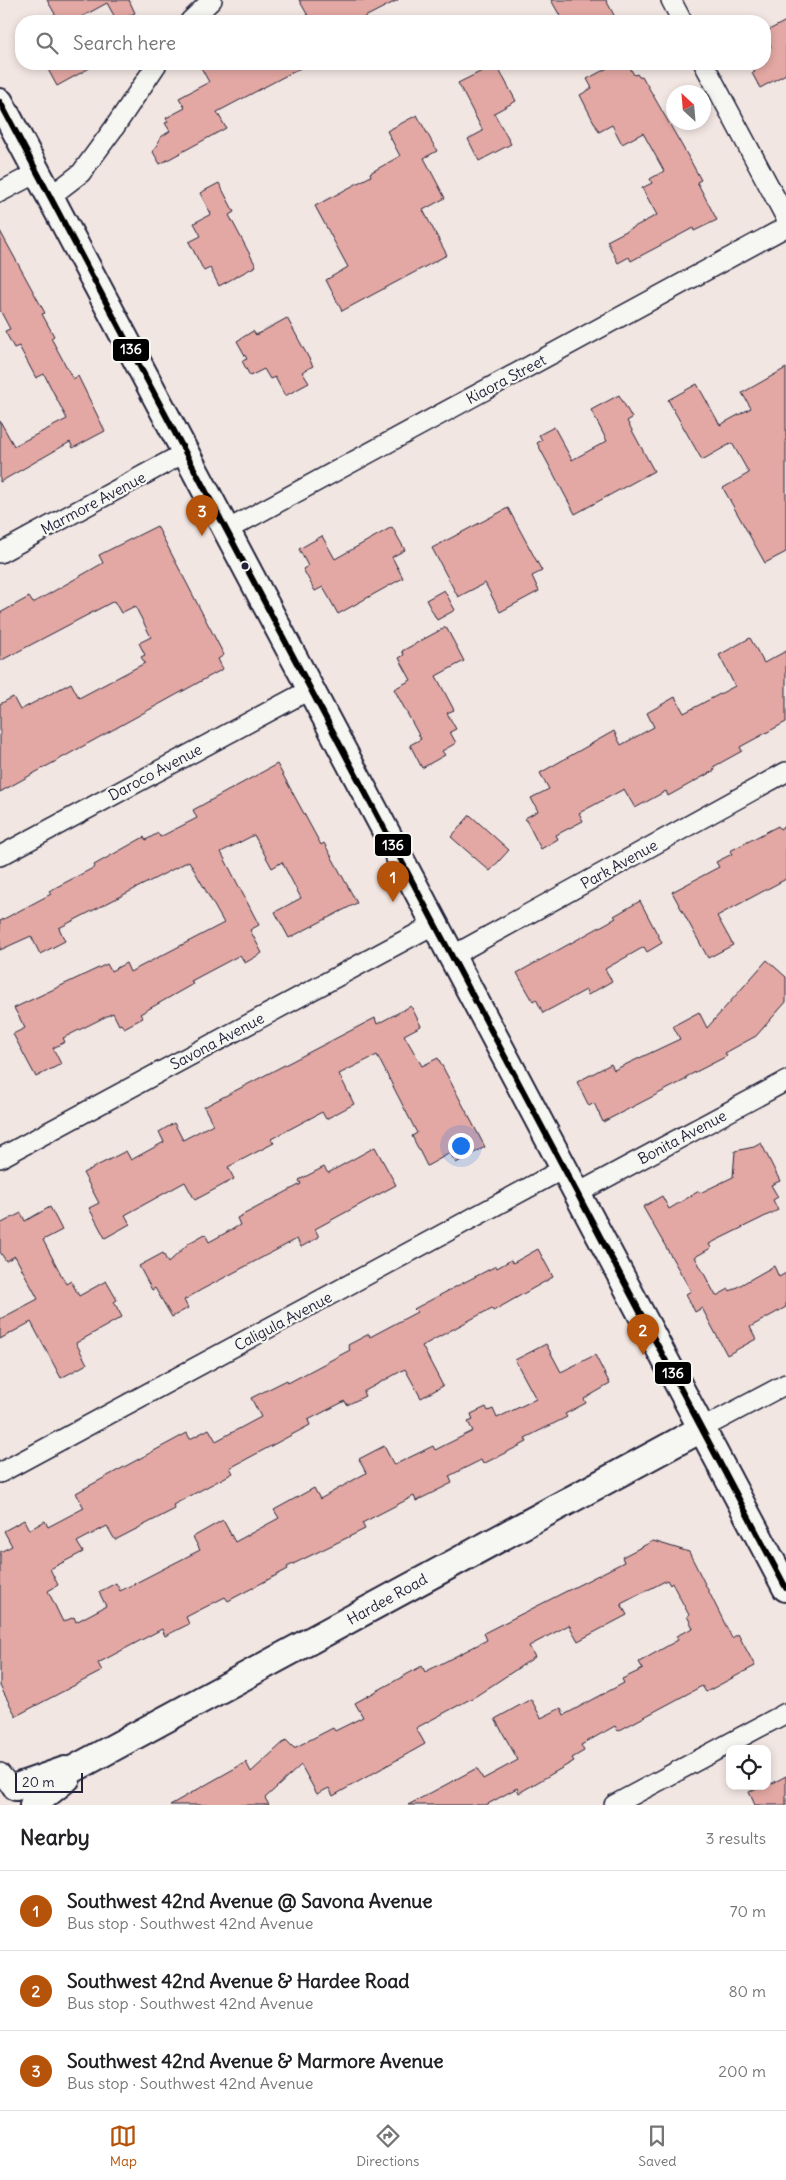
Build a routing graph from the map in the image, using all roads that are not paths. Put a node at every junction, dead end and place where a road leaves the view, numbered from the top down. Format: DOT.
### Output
graph roads {
  1 [pos="212,0"];
  2 [pos="671,0"];
  3 [pos="196,15"];
  4 [pos="679,15"];
  5 [pos="153,70"];
  6 [pos="707,70"];
  7 [pos="0,102"];
  8 [pos="38,172"];
  9 [pos="0,192"];
  10 [pos="50,196"];
  11 [pos="786,218"];
  12 [pos="786,227"];
  13 [pos="186,452"];
  14 [pos="227,530"];
  15 [pos="0,553"];
  16 [pos="311,689"];
  17 [pos="786,772"];
  18 [pos="0,856"];
  19 [pos="435,924"];
  20 [pos="452,956"];
  21 [pos="786,1082"];
  22 [pos="0,1158"];
  23 [pos="565,1168"];
  24 [pos="578,1193"];
  25 [pos="786,1384"];
  26 [pos="703,1428"];
  27 [pos="0,1473"];
  28 [pos="786,1588"];
  29 [pos="786,1713"];
  30 [pos="14,1790"];
  31 [pos="614,1805"];
  1 -- 3 [label="street"];
  2 -- 4 [label="street"];
  5 -- 10 [label="street"];
  6 -- 11 [label="street"];
  7 -- 8 [label="main road"];
  8 -- 9 [label="street"];
  8 -- 10 [label="main road"];
  10 -- 13 [label="main road"];
  12 -- 14 [label="street, Kiaora Street"];
  13 -- 14 [label="main road"];
  13 -- 15 [label="street, Marmore Avenue"];
  14 -- 16 [label="main road"];
  16 -- 18 [label="street, Daroco Avenue"];
  16 -- 19 [label="main road"];
  17 -- 20 [label="street, Park Avenue"];
  19 -- 20 [label="main road"];
  19 -- 22 [label="street, Savona Avenue"];
  20 -- 23 [label="main road"];
  21 -- 24 [label="street, Bonita Avenue"];
  23 -- 24 [label="main road"];
  23 -- 27 [label="street, Caligula Avenue"];
  24 -- 26 [label="main road"];
  25 -- 26 [label="street"];
  26 -- 28 [label="main road"];
  26 -- 30 [label="main road, Hardee Road"];
  29 -- 31 [label="street"];
}
